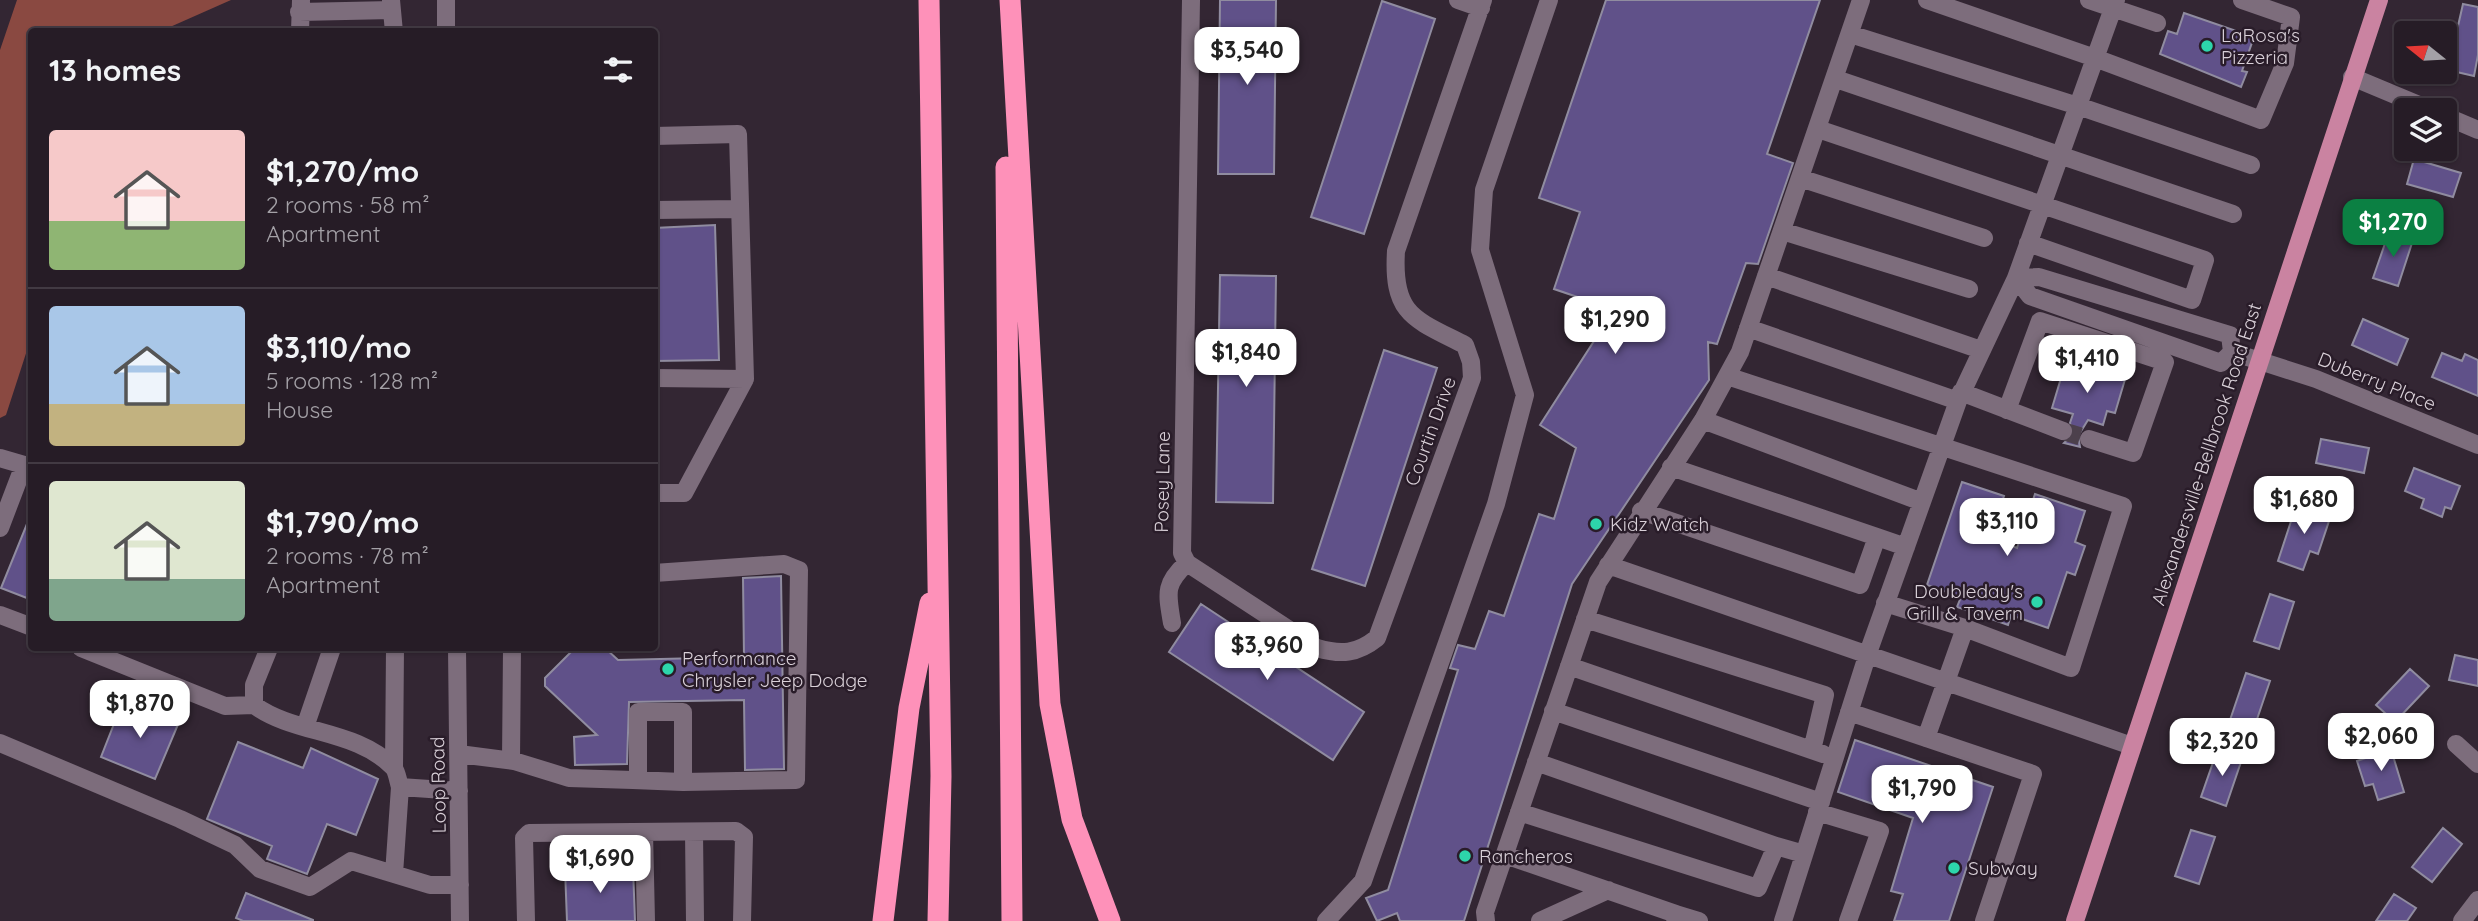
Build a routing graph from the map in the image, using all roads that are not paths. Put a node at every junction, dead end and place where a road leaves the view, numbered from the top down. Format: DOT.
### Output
graph roads {
  1 [pos="446,0"];
  2 [pos="929,0"];
  3 [pos="1007,0"];
  4 [pos="1191,0"];
  5 [pos="1458,0"];
  6 [pos="1549,0"];
  7 [pos="1861,0"];
  8 [pos="1927,0"];
  9 [pos="2089,0"];
  10 [pos="2242,0"];
  11 [pos="2379,0"];
  12 [pos="1482,4"];
  13 [pos="2115,4"];
  14 [pos="391,5"];
  15 [pos="300,6"];
  16 [pos="2157,23"];
  17 [pos="300,28"];
  18 [pos="394,28"];
  19 [pos="446,28"];
  20 [pos="1850,34"];
  21 [pos="2095,58"];
  22 [pos="2352,77"];
  23 [pos="1836,79"];
  24 [pos="2402,98"];
  25 [pos="2078,106"];
  26 [pos="2457,121"];
  27 [pos="1818,129"];
  28 [pos="2478,130"];
  29 [pos="658,135"];
  30 [pos="2060,156"];
  31 [pos="2251,165"];
  32 [pos="1800,178"];
  33 [pos="2042,206"];
  34 [pos="740,209"];
  35 [pos="658,210"];
  36 [pos="2233,214"];
  37 [pos="1782,231"];
  38 [pos="1984,238"];
  39 [pos="2028,243"];
  40 [pos="1766,276"];
  41 [pos="2016,278"];
  42 [pos="1969,289"];
  43 [pos="1748,328"];
  44 [pos="1981,350"];
  45 [pos="2232,352"];
  46 [pos="2259,358"];
  47 [pos="1727,376"];
  48 [pos="658,378"];
  49 [pos="745,379"];
  50 [pos="1960,397"];
  51 [pos="2007,410"];
  52 [pos="1703,420"];
  53 [pos="2063,431"];
  54 [pos="2089,439"];
  55 [pos="2478,445"];
  56 [pos="1941,447"];
  57 [pos="0,458"];
  58 [pos="1671,467"];
  59 [pos="658,493"];
  60 [pos="1922,502"];
  61 [pos="1641,511"];
  62 [pos="0,528"];
  63 [pos="1877,537"];
  64 [pos="1906,547"];
  65 [pos="1187,563"];
  66 [pos="939,564"];
  67 [pos="1608,565"];
  68 [pos="658,573"];
  69 [pos="1885,603"];
  70 [pos="0,615"];
  71 [pos="1585,618"];
  72 [pos="1172,622"];
  73 [pos="28,626"];
  74 [pos="1965,628"];
  75 [pos="88,651"];
  76 [pos="268,651"];
  77 [pos="330,651"];
  78 [pos="395,651"];
  79 [pos="457,651"];
  80 [pos="512,651"];
  81 [pos="1868,653"];
  82 [pos="1569,666"];
  83 [pos="1946,681"];
  84 [pos="254,705"];
  85 [pos="1553,710"];
  86 [pos="1849,712"];
  87 [pos="305,727"];
  88 [pos="1926,738"];
  89 [pos="0,743"];
  90 [pos="2456,744"];
  91 [pos="2132,747"];
  92 [pos="1812,750"];
  93 [pos="459,754"];
  94 [pos="1835,757"];
  95 [pos="510,760"];
  96 [pos="1536,762"];
  97 [pos="2478,764"];
  98 [pos="394,768"];
  99 [pos="633,780"];
  100 [pos="683,782"];
  101 [pos="400,787"];
  102 [pos="460,791"];
  103 [pos="1819,807"];
  104 [pos="1519,812"];
  105 [pos="644,832"];
  106 [pos="694,832"];
  107 [pos="1776,846"];
  108 [pos="1804,854"];
  109 [pos="1505,855"];
  110 [pos="394,874"];
  111 [pos="460,885"];
  112 [pos="1608,890"];
  113 [pos="2478,900"];
  114 [pos="1676,917"];
  115 [pos="460,921"];
  116 [pos="526,921"];
  117 [pos="646,921"];
  118 [pos="695,921"];
  119 [pos="742,921"];
  120 [pos="883,921"];
  121 [pos="938,921"];
  122 [pos="1012,921"];
  123 [pos="1110,921"];
  124 [pos="1326,921"];
  125 [pos="1486,921"];
  126 [pos="1540,921"];
  127 [pos="1699,921"];
  128 [pos="1783,921"];
  129 [pos="1848,921"];
  130 [pos="1984,921"];
  131 [pos="2075,921"];
  132 [pos="2462,921"];
  1 -- 19 [label="street"];
  2 -- 66 [label="highway"];
  3 -- 122 [label="highway"];
  3 -- 123 [label="highway"];
  4 -- 65 [label="street, Posey Lane"];
  5 -- 12 [label="street"];
  6 -- 124 [label="street"];
  7 -- 20 [label="street"];
  8 -- 21 [label="street"];
  9 -- 13 [label="street"];
  10 -- 21 [label="street"];
  11 -- 22 [label="main road, Alexandersville-Bellbrook Road East"];
  12 -- 65 [label="street, Courtin Drive"];
  13 -- 16 [label="street"];
  13 -- 21 [label="street"];
  14 -- 15 [label="street"];
  14 -- 18 [label="street"];
  15 -- 17 [label="street"];
  20 -- 23 [label="street"];
  20 -- 25 [label="street"];
  21 -- 25 [label="street"];
  22 -- 24 [label="street"];
  22 -- 46 [label="main road, Alexandersville-Bellbrook Road East"];
  23 -- 27 [label="street"];
  23 -- 30 [label="street"];
  25 -- 30 [label="street"];
  25 -- 31 [label="street"];
  26 -- 28 [label="street"];
  27 -- 32 [label="street"];
  27 -- 33 [label="street"];
  29 -- 34 [label="street"];
  30 -- 33 [label="street"];
  30 -- 36 [label="street"];
  32 -- 37 [label="street"];
  32 -- 38 [label="street"];
  33 -- 39 [label="street"];
  33 -- 39 [label="street"];
  34 -- 35 [label="street"];
  34 -- 49 [label="street"];
  37 -- 40 [label="street"];
  37 -- 42 [label="street"];
  39 -- 41 [label="street"];
  40 -- 43 [label="street"];
  40 -- 44 [label="street"];
  41 -- 44 [label="street"];
  41 -- 45 [label="street"];
  41 -- 45 [label="street"];
  43 -- 47 [label="street"];
  43 -- 50 [label="street"];
  44 -- 50 [label="street"];
  45 -- 46 [label="street, Duberry Place"];
  46 -- 55 [label="street, Duberry Place"];
  46 -- 91 [label="main road, Alexandersville-Bellbrook Road East"];
  47 -- 52 [label="street"];
  47 -- 56 [label="street"];
  48 -- 49 [label="street"];
  49 -- 59 [label="street"];
  50 -- 51 [label="street"];
  50 -- 56 [label="street"];
  51 -- 53 [label="street"];
  51 -- 54 [label="street"];
  52 -- 58 [label="street"];
  52 -- 60 [label="street"];
  56 -- 60 [label="street"];
  56 -- 74 [label="street"];
  57 -- 62 [label="street"];
  58 -- 61 [label="street"];
  58 -- 63 [label="street"];
  60 -- 64 [label="street"];
  61 -- 63 [label="street"];
  61 -- 67 [label="street"];
  63 -- 64 [label="street"];
  64 -- 69 [label="street"];
  65 -- 72 [label="street"];
  66 -- 120 [label="highway"];
  66 -- 121 [label="highway"];
  67 -- 71 [label="street"];
  67 -- 81 [label="street"];
  68 -- 100 [label="street"];
  69 -- 74 [label="street"];
  69 -- 81 [label="street"];
  70 -- 73 [label="street"];
  71 -- 82 [label="street"];
  71 -- 92 [label="street"];
  74 -- 83 [label="street"];
  75 -- 84 [label="street"];
  76 -- 84 [label="street"];
  77 -- 87 [label="street"];
  78 -- 98 [label="street"];
  79 -- 93 [label="street, Loop Road"];
  80 -- 95 [label="street"];
  81 -- 83 [label="street"];
  81 -- 86 [label="street"];
  82 -- 85 [label="street"];
  82 -- 92 [label="street"];
  83 -- 88 [label="street"];
  83 -- 91 [label="street"];
  84 -- 87 [label="street"];
  85 -- 96 [label="street"];
  85 -- 103 [label="street"];
  86 -- 88 [label="street"];
  86 -- 94 [label="street"];
  87 -- 98 [label="street"];
  88 -- 130 [label="street"];
  89 -- 110 [label="street"];
  90 -- 97 [label="street"];
  91 -- 131 [label="main road, Alexandersville-Bellbrook Road East"];
  92 -- 94 [label="street"];
  93 -- 95 [label="street"];
  93 -- 102 [label="street, Loop Road"];
  94 -- 103 [label="street"];
  95 -- 99 [label="street"];
  96 -- 104 [label="street"];
  96 -- 107 [label="street"];
  98 -- 101 [label="street"];
  99 -- 100 [label="street"];
  99 -- 100 [label="street"];
  101 -- 102 [label="street"];
  101 -- 110 [label="street"];
  102 -- 111 [label="street, Loop Road"];
  103 -- 108 [label="street"];
  103 -- 129 [label="street"];
  104 -- 107 [label="street"];
  104 -- 109 [label="street"];
  105 -- 106 [label="street"];
  105 -- 116 [label="street"];
  105 -- 117 [label="street"];
  106 -- 118 [label="street"];
  106 -- 119 [label="street"];
  107 -- 108 [label="street"];
  108 -- 128 [label="street"];
  109 -- 112 [label="street"];
  109 -- 125 [label="street"];
  110 -- 111 [label="street"];
  111 -- 115 [label="street, Loop Road"];
  112 -- 114 [label="street"];
  112 -- 126 [label="street"];
  113 -- 132 [label="street"];
  114 -- 127 [label="street"];
}
